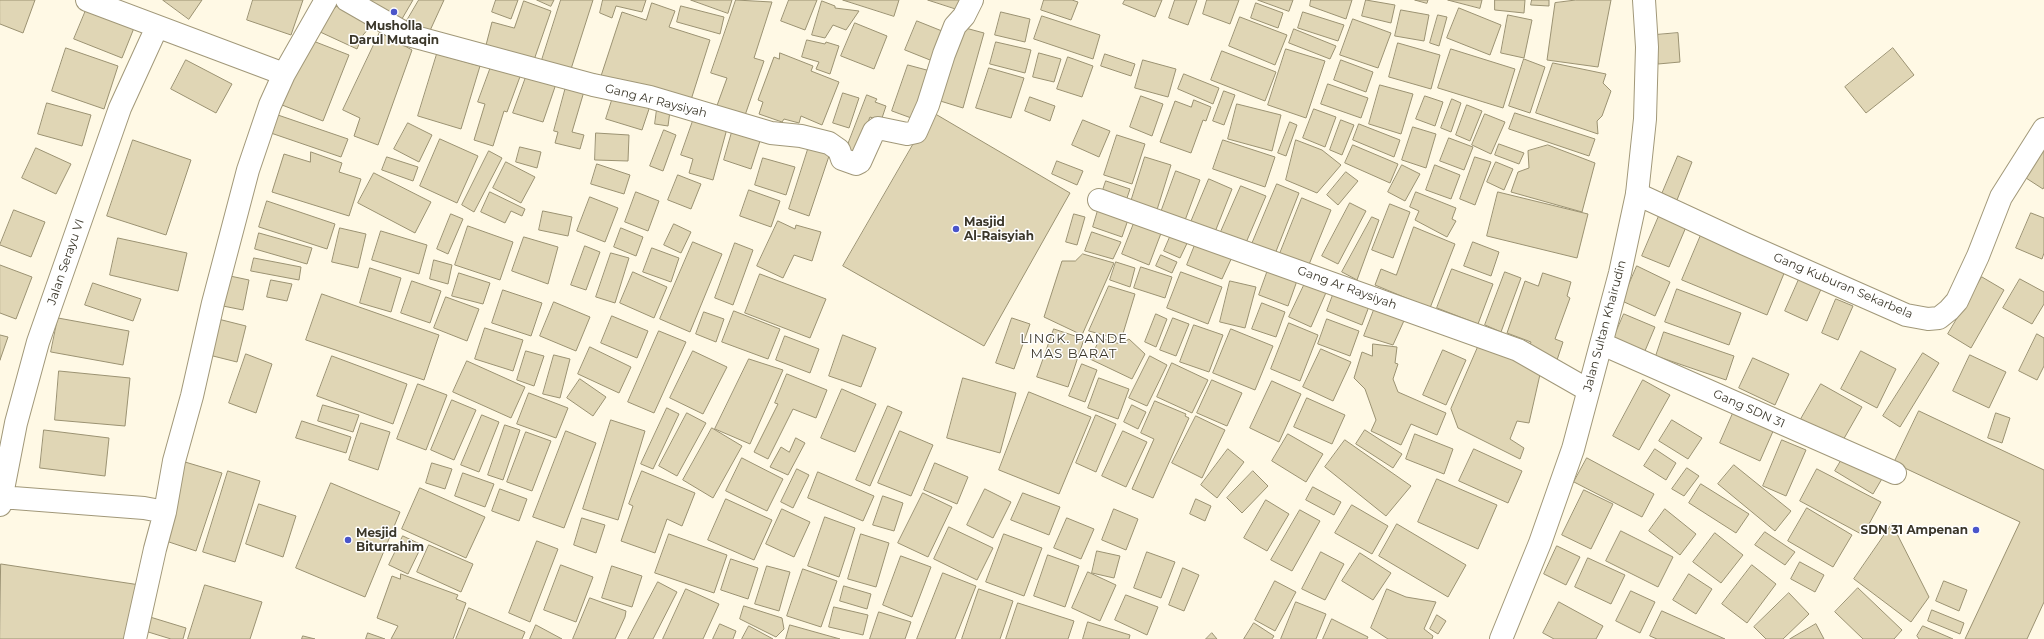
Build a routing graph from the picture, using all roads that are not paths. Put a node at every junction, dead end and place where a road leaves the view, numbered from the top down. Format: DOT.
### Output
graph roads {
  1 [pos="87,0"];
  2 [pos="326,0"];
  3 [pos="347,0"];
  4 [pos="972,0"];
  5 [pos="1644,0"];
  6 [pos="157,27"];
  7 [pos="284,74"];
  8 [pos="2044,129"];
  9 [pos="1637,194"];
  10 [pos="1099,200"];
  11 [pos="1602,344"];
  12 [pos="1588,390"];
  13 [pos="1895,473"];
  14 [pos="0,500"];
  15 [pos="165,512"];
  16 [pos="135,639"];
  17 [pos="1501,639"];
  1 -- 6 [label="street"];
  2 -- 7 [label="street"];
  3 -- 4 [label="street, Gang Ar Raysiyah"];
  5 -- 9 [label="street, Jalan Sultan Khairudin"];
  6 -- 7 [label="street"];
  6 -- 14 [label="street, Jalan Serayu VI"];
  7 -- 15 [label="street"];
  8 -- 9 [label="street, Gang Kuburan Sekarbela"];
  9 -- 11 [label="street, Jalan Sultan Khairudin"];
  10 -- 12 [label="street, Gang Ar Raysiyah"];
  11 -- 12 [label="street, Jalan Sultan Khairudin"];
  11 -- 13 [label="street, Gang SDN 31"];
  12 -- 17 [label="street, Jalan Sultan Khairudin"];
  14 -- 15 [label="street"];
  15 -- 16 [label="street"];
}
